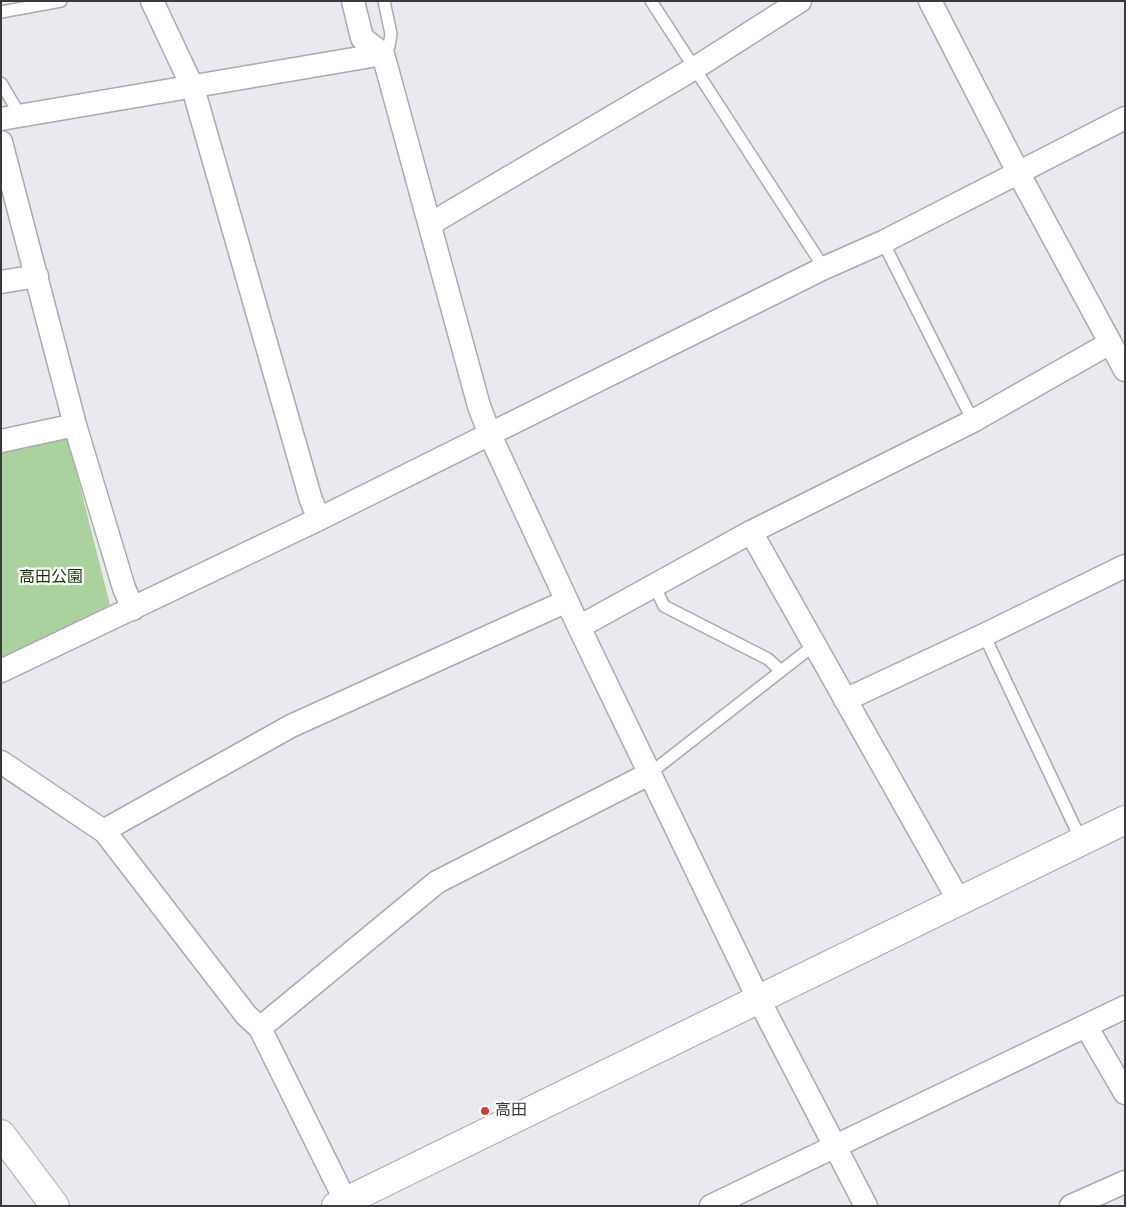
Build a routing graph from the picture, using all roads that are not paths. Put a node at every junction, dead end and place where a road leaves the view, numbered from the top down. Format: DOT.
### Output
graph roads {
  1 [pos="61,1"];
  2 [pos="152,1"];
  3 [pos="352,1"];
  4 [pos="384,1"];
  5 [pos="651,1"];
  6 [pos="800,1"];
  7 [pos="930,1"];
  8 [pos="1,12"];
  9 [pos="383,54"];
  10 [pos="695,68"];
  11 [pos="1,83"];
  12 [pos="193,88"];
  13 [pos="11,117"];
  14 [pos="1125,118"];
  15 [pos="1,142"];
  16 [pos="1019,174"];
  17 [pos="430,224"];
  18 [pos="883,242"];
  19 [pos="824,268"];
  20 [pos="37,276"];
  21 [pos="1,282"];
  22 [pos="1110,343"];
  23 [pos="1125,370"];
  24 [pos="972,421"];
  25 [pos="75,424"];
  26 [pos="490,435"];
  27 [pos="1,440"];
  28 [pos="319,519"];
  29 [pos="751,532"];
  30 [pos="1125,566"];
  31 [pos="654,585"];
  32 [pos="567,601"];
  33 [pos="133,609"];
  34 [pos="579,627"];
  35 [pos="984,635"];
  36 [pos="813,646"];
  37 [pos="1,671"];
  38 [pos="781,671"];
  39 [pos="845,700"];
  40 [pos="1,762"];
  41 [pos="650,774"];
  42 [pos="1125,820"];
  43 [pos="105,832"];
  44 [pos="1082,842"];
  45 [pos="959,900"];
  46 [pos="758,998"];
  47 [pos="1125,1008"];
  48 [pos="1086,1026"];
  49 [pos="260,1028"];
  50 [pos="1125,1093"];
  51 [pos="1,1134"];
  52 [pos="836,1145"];
  53 [pos="1125,1182"];
  54 [pos="343,1204"];
  55 [pos="54,1206"];
  56 [pos="711,1206"];
  57 [pos="866,1206"];
  58 [pos="1071,1206"];
  1 -- 8 [label="lane"];
  2 -- 12 [label="street"];
  3 -- 9 [label="street"];
  4 -- 9 [label="lane"];
  5 -- 10 [label="lane"];
  6 -- 10 [label="street"];
  7 -- 16 [label="street"];
  9 -- 12 [label="street"];
  9 -- 17 [label="street"];
  10 -- 17 [label="street"];
  10 -- 19 [label="lane"];
  11 -- 13 [label="lane"];
  12 -- 13 [label="street"];
  12 -- 28 [label="street"];
  14 -- 16 [label="street"];
  15 -- 20 [label="street"];
  16 -- 18 [label="street"];
  16 -- 22 [label="street"];
  17 -- 26 [label="street"];
  18 -- 19 [label="street"];
  18 -- 24 [label="lane"];
  19 -- 26 [label="street"];
  20 -- 21 [label="street"];
  20 -- 25 [label="street"];
  22 -- 23 [label="street"];
  22 -- 24 [label="street"];
  24 -- 29 [label="street"];
  25 -- 27 [label="street"];
  25 -- 33 [label="street"];
  26 -- 28 [label="street"];
  26 -- 32 [label="street"];
  28 -- 33 [label="street"];
  29 -- 31 [label="street"];
  29 -- 36 [label="street"];
  30 -- 35 [label="street"];
  31 -- 34 [label="street"];
  31 -- 38 [label="lane"];
  32 -- 34 [label="street"];
  32 -- 43 [label="street"];
  33 -- 37 [label="street"];
  34 -- 41 [label="street"];
  35 -- 39 [label="street"];
  35 -- 44 [label="lane"];
  36 -- 38 [label="lane"];
  36 -- 39 [label="street"];
  38 -- 41 [label="lane"];
  39 -- 45 [label="street"];
  40 -- 43 [label="street"];
  41 -- 46 [label="street"];
  41 -- 49 [label="street"];
  42 -- 44 [label="street"];
  43 -- 49 [label="street"];
  44 -- 45 [label="street"];
  45 -- 46 [label="street"];
  46 -- 52 [label="street"];
  46 -- 54 [label="street"];
  47 -- 48 [label="street"];
  48 -- 50 [label="street"];
  48 -- 52 [label="street"];
  49 -- 54 [label="street"];
  51 -- 55 [label="street"];
  52 -- 56 [label="street"];
  52 -- 57 [label="street"];
  53 -- 58 [label="street"];
}
